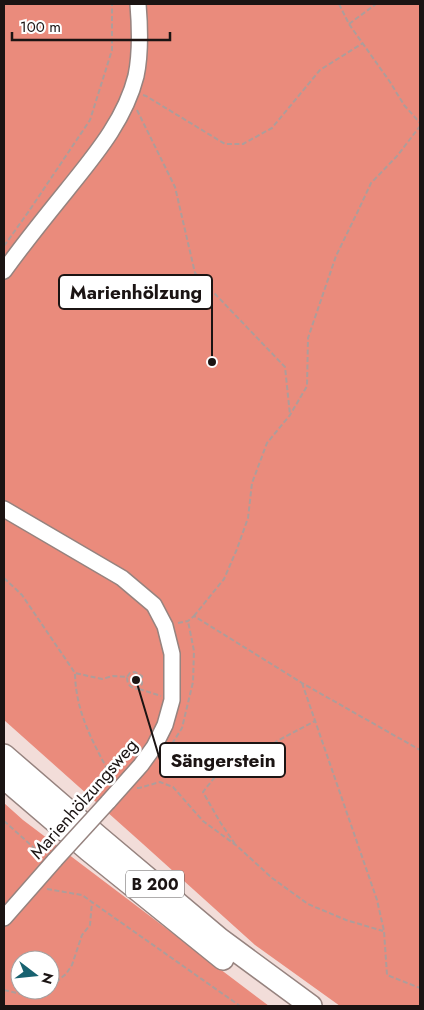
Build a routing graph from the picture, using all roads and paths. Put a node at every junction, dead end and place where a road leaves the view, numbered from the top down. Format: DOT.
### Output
graph roads {
  1 [pos="112,4"];
  2 [pos="138,4"];
  3 [pos="339,4"];
  4 [pos="376,4"];
  5 [pos="349,24"];
  6 [pos="363,43"];
  7 [pos="130,95"];
  8 [pos="420,125"];
  9 [pos="4,246"];
  10 [pos="4,271"];
  11 [pos="290,415"];
  12 [pos="4,509"];
  13 [pos="4,578"];
  14 [pos="194,616"];
  15 [pos="164,626"];
  16 [pos="75,673"];
  17 [pos="127,677"];
  18 [pos="302,683"];
  19 [pos="138,689"];
  20 [pos="172,700"];
  21 [pos="315,721"];
  22 [pos="420,750"];
  23 [pos="4,755"];
  24 [pos="4,778"];
  25 [pos="123,785"];
  26 [pos="4,821"];
  27 [pos="236,846"];
  28 [pos="54,862"];
  29 [pos="32,886"];
  30 [pos="92,902"];
  31 [pos="4,918"];
  32 [pos="384,931"];
  33 [pos="60,979"];
  34 [pos="420,988"];
  35 [pos="240,1006"];
  36 [pos="286,1006"];
  37 [pos="311,1006"];
  1 -- 9 [label="path"];
  2 -- 7 [label="street"];
  3 -- 5 [label="path"];
  4 -- 5 [label="path"];
  5 -- 6 [label="path"];
  6 -- 7 [label="path"];
  6 -- 8 [label="path"];
  7 -- 10 [label="street"];
  7 -- 11 [label="path"];
  8 -- 11 [label="path"];
  11 -- 14 [label="path"];
  12 -- 15 [label="street, Marienhölzungsweg"];
  13 -- 16 [label="path"];
  14 -- 15 [label="path"];
  14 -- 18 [label="path"];
  15 -- 20 [label="street, Marienhölzungsweg"];
  16 -- 17 [label="path"];
  16 -- 25 [label="path"];
  17 -- 19 [label="path"];
  17 -- 19 [label="path"];
  18 -- 21 [label="path"];
  18 -- 22 [label="path"];
  19 -- 20 [label="path"];
  20 -- 25 [label="street, Marienhölzungsweg"];
  21 -- 27 [label="path"];
  21 -- 32 [label="path"];
  23 -- 37 [label="highway, B 200"];
  24 -- 36 [label="highway, B 200"];
  25 -- 27 [label="path"];
  25 -- 28 [label="street, Marienhölzungsweg, bridge"];
  26 -- 28 [label="path"];
  27 -- 32 [label="path"];
  28 -- 29 [label="street, Marienhölzungsweg"];
  29 -- 30 [label="path"];
  29 -- 31 [label="street, Marienhölzungsweg"];
  30 -- 33 [label="path"];
  30 -- 35 [label="path"];
  32 -- 34 [label="path"];
}
